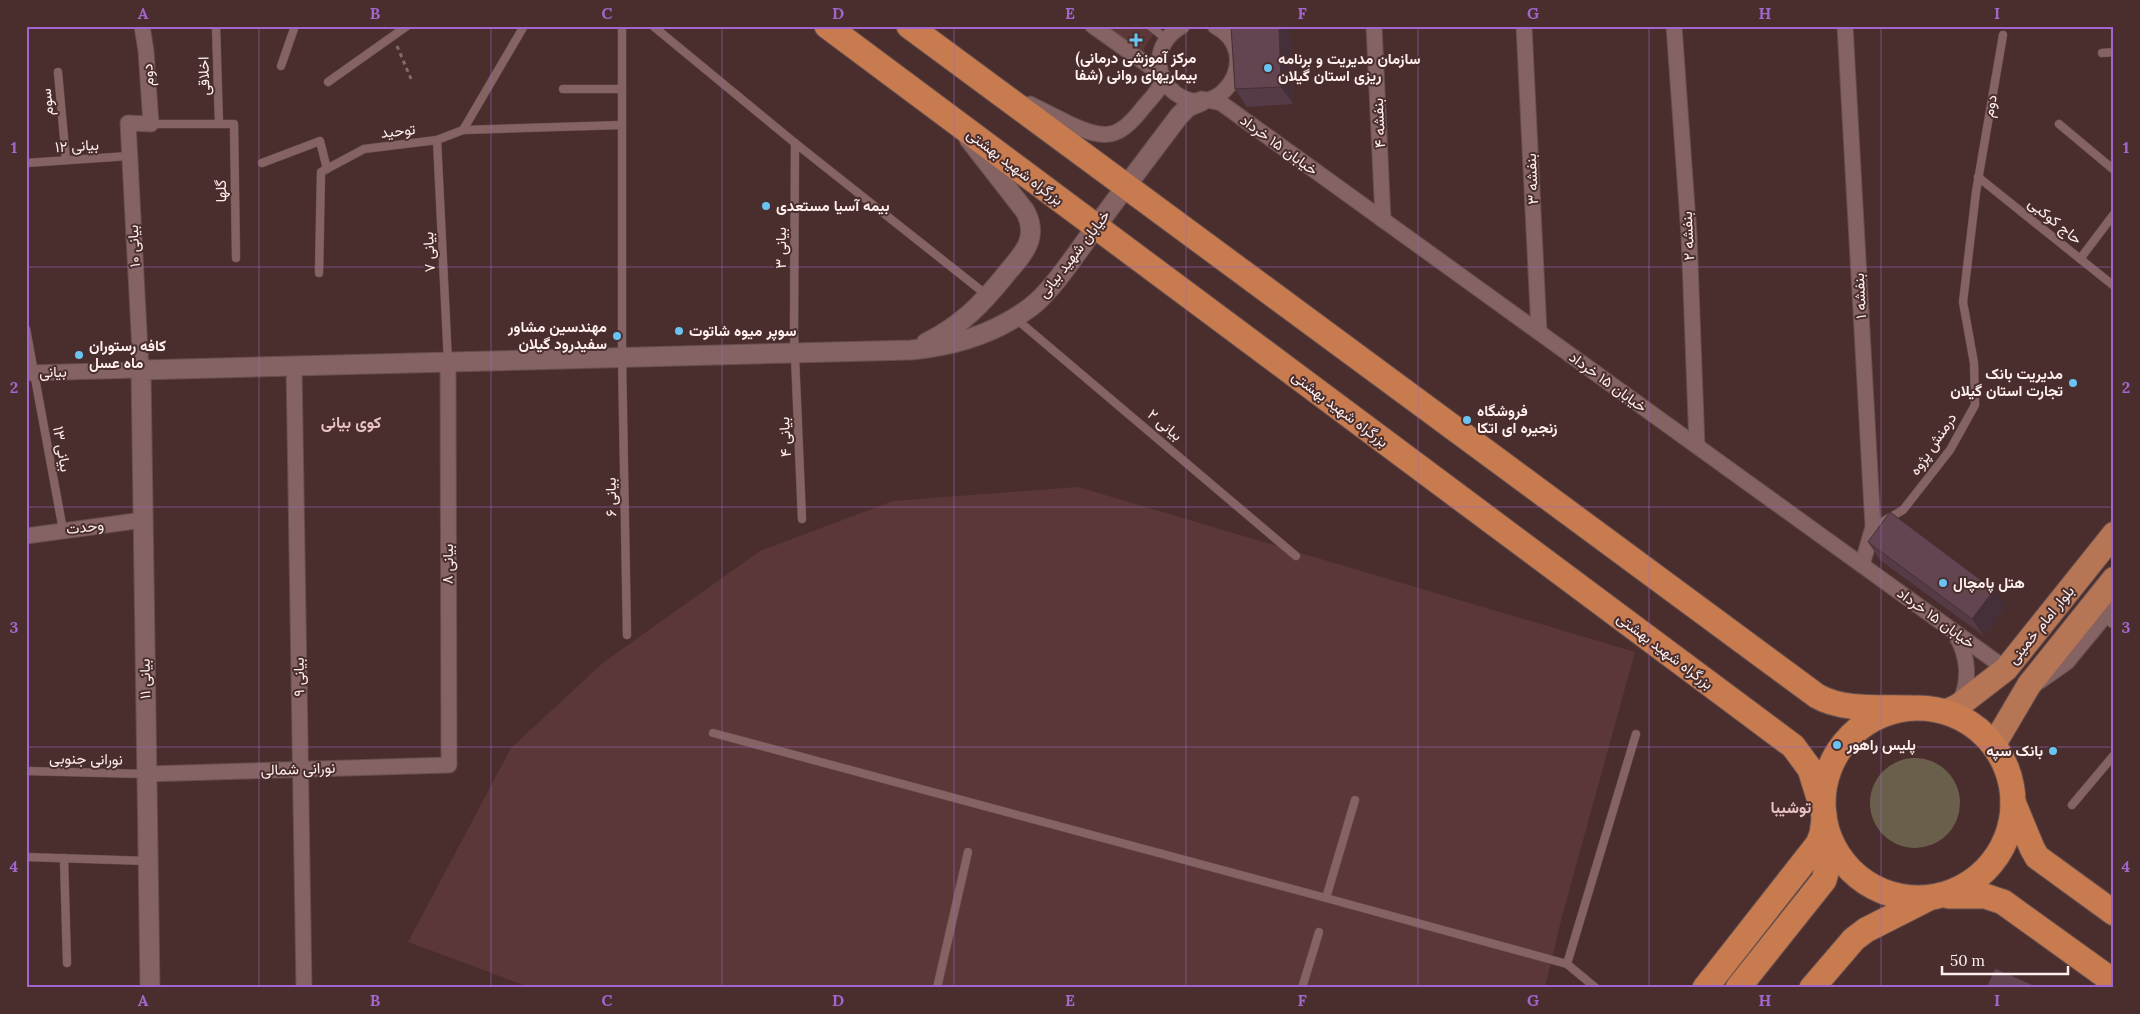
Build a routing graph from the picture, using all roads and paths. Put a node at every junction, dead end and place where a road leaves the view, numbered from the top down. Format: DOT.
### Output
graph roads {
  1 [pos="142,26"];
  2 [pos="216,26"];
  3 [pos="295,26"];
  4 [pos="407,26"];
  5 [pos="524,26"];
  6 [pos="622,26"];
  7 [pos="653,26"];
  8 [pos="909,26"];
  9 [pos="1093,26"];
  10 [pos="1150,26"];
  11 [pos="1182,26"];
  12 [pos="1374,26"];
  13 [pos="1524,26"];
  14 [pos="1674,26"];
  15 [pos="1845,26"];
  16 [pos="830,27"];
  17 [pos="1217,27"];
  18 [pos="2003,35"];
  19 [pos="393,36"];
  20 [pos="1166,39"];
  21 [pos="2114,52"];
  22 [pos="2102,53"];
  23 [pos="1237,60"];
  24 [pos="282,66"];
  25 [pos="58,72"];
  26 [pos="1162,76"];
  27 [pos="411,79"];
  28 [pos="328,82"];
  29 [pos="987,84"];
  30 [pos="563,89"];
  31 [pos="622,89"];
  32 [pos="1204,100"];
  33 [pos="151,124"];
  34 [pos="219,124"];
  35 [pos="957,124"];
  36 [pos="2059,124"];
  37 [pos="622,125"];
  38 [pos="463,130"];
  39 [pos="1257,130"];
  40 [pos="437,140"];
  41 [pos="795,143"];
  42 [pos="129,156"];
  43 [pos="66,160"];
  44 [pos="26,163"];
  45 [pos="262,163"];
  46 [pos="327,169"];
  47 [pos="2114,170"];
  48 [pos="1978,177"];
  49 [pos="1126,187"];
  50 [pos="2114,214"];
  51 [pos="1383,220"];
  52 [pos="1096,227"];
  53 [pos="236,258"];
  54 [pos="2080,259"];
  55 [pos="319,273"];
  56 [pos="2114,286"];
  57 [pos="988,296"];
  58 [pos="1014,318"];
  59 [pos="26,329"];
  60 [pos="1539,332"];
  61 [pos="911,350"];
  62 [pos="795,353"];
  63 [pos="622,358"];
  64 [pos="448,362"];
  65 [pos="294,366"];
  66 [pos="141,370"];
  67 [pos="30,373"];
  68 [pos="1697,446"];
  69 [pos="802,519"];
  70 [pos="143,520"];
  71 [pos="1873,527"];
  72 [pos="63,530"];
  73 [pos="2114,534"];
  74 [pos="26,536"];
  75 [pos="1296,556"];
  76 [pos="1862,564"];
  77 [pos="2114,579"];
  78 [pos="2114,605"];
  79 [pos="2102,617"];
  80 [pos="1954,631"];
  81 [pos="627,635"];
  82 [pos="2006,669"];
  83 [pos="1910,708"];
  84 [pos="1951,709"];
  85 [pos="712,734"];
  86 [pos="1636,734"];
  87 [pos="1995,745"];
  88 [pos="2114,755"];
  89 [pos="449,765"];
  90 [pos="300,769"];
  91 [pos="26,771"];
  92 [pos="146,774"];
  93 [pos="1355,800"];
  94 [pos="2012,801"];
  95 [pos="2072,805"];
  96 [pos="1825,820"];
  97 [pos="968,852"];
  98 [pos="26,857"];
  99 [pos="64,858"];
  100 [pos="148,861"];
  101 [pos="1931,897"];
  102 [pos="1326,898"];
  103 [pos="2114,913"];
  104 [pos="1319,932"];
  105 [pos="67,963"];
  106 [pos="1567,964"];
  107 [pos="2114,982"];
  108 [pos="150,988"];
  109 [pos="304,988"];
  110 [pos="937,988"];
  111 [pos="1302,988"];
  112 [pos="1596,988"];
  113 [pos="1705,988"];
  114 [pos="1738,988"];
  115 [pos="1812,988"];
  1 -- 33 [label="street, دوم"];
  2 -- 34 [label="lane, اخلاقی"];
  3 -- 24 [label="lane"];
  4 -- 19 [label="lane"];
  5 -- 38 [label="lane"];
  6 -- 31 [label="lane, بیانی ۶"];
  7 -- 41 [label="lane"];
  8 -- 29 [label="highway"];
  9 -- 26 [label="street, خیابان ۱۵ خرداد"];
  10 -- 20 [label="lane"];
  11 -- 20 [label="street"];
  12 -- 51 [label="street, بنفشه ۴"];
  13 -- 60 [label="street, بنفشه ۳"];
  14 -- 68 [label="street, بنفشه ۲"];
  15 -- 71 [label="street, بنفشه ۱"];
  16 -- 35 [label="highway, بزرگراه شهید بهشتی"];
  17 -- 23 [label="street"];
  18 -- 48 [label="lane, دوم"];
  19 -- 27 [label="path"];
  19 -- 28 [label="lane"];
  20 -- 26 [label="street"];
  21 -- 22 [label="lane"];
  23 -- 32 [label="street"];
  23 -- 39 [label="street"];
  25 -- 43 [label="lane, سوم"];
  26 -- 29 [label="street"];
  26 -- 32 [label="street, خیابان ۱۵ خرداد"];
  29 -- 49 [label="highway"];
  30 -- 31 [label="lane"];
  31 -- 37 [label="lane, بیانی ۶"];
  32 -- 39 [label="street, خیابان ۱۵ خرداد"];
  32 -- 49 [label="street, خیابان شهید بیانی"];
  33 -- 34 [label="lane"];
  33 -- 42 [label="street, بیانی ۱۰"];
  34 -- 53 [label="lane, گلها"];
  35 -- 52 [label="highway, بزرگراه شهید بهشتی"];
  35 -- 57 [label="street"];
  36 -- 47 [label="lane"];
  37 -- 38 [label="lane, توحید"];
  37 -- 63 [label="lane, بیانی ۶"];
  38 -- 40 [label="lane, توحید"];
  39 -- 51 [label="street, خیابان ۱۵ خرداد"];
  40 -- 46 [label="lane, توحید"];
  40 -- 64 [label="lane, بیانی ۷"];
  41 -- 57 [label="lane"];
  41 -- 62 [label="lane, بیانی ۳"];
  42 -- 43 [label="lane, بیانی ۱۲"];
  42 -- 66 [label="street, بیانی ۱۰"];
  43 -- 44 [label="lane, بیانی ۱۲"];
  45 -- 46 [label="lane"];
  46 -- 55 [label="lane"];
  48 -- 54 [label="lane, حاج کوکبی"];
  48 -- 71 [label="lane, درمنش پژوه"];
  49 -- 52 [label="street, خیابان شهید بیانی"];
  49 -- 83 [label="highway"];
  50 -- 54 [label="lane"];
  51 -- 60 [label="street, خیابان ۱۵ خرداد"];
  52 -- 58 [label="street, خیابان شهید بیانی"];
  52 -- 96 [label="highway, بزرگراه شهید بهشتی"];
  54 -- 56 [label="lane, حاج کوکبی"];
  57 -- 61 [label="street"];
  58 -- 61 [label="street, خیابان شهید بیانی"];
  58 -- 75 [label="lane, بیانی ۲"];
  59 -- 67 [label="lane"];
  60 -- 68 [label="street, خیابان ۱۵ خرداد"];
  61 -- 62 [label="street, خیابان شهید بیانی"];
  62 -- 63 [label="street, خیابان شهید بیانی"];
  62 -- 69 [label="lane, بیانی ۴"];
  63 -- 64 [label="street, خیابان شهید بیانی"];
  63 -- 81 [label="lane, بیانی ۶"];
  64 -- 65 [label="street, خیابان شهید بیانی"];
  64 -- 89 [label="street, بیانی ۸"];
  65 -- 66 [label="street, خیابان شهید بیانی"];
  65 -- 90 [label="street, بیانی ۹"];
  66 -- 67 [label="street, بیانی"];
  66 -- 70 [label="street, بیانی ۱۱"];
  67 -- 72 [label="lane, بیانی ۱۳"];
  68 -- 76 [label="street, خیابان ۱۵ خرداد"];
  70 -- 72 [label="street, وحدت"];
  70 -- 92 [label="street, بیانی ۱۱"];
  71 -- 76 [label="street, بنفشه ۱"];
  72 -- 74 [label="street, وحدت"];
  73 -- 82 [label="main road, بلوار امام خمینی"];
  76 -- 80 [label="street, خیابان ۱۵ خرداد"];
  77 -- 79 [label="main road, بلوار امام خمینی"];
  78 -- 79 [label="street"];
  79 -- 87 [label="main road, بلوار امام خمینی"];
  80 -- 82 [label="street, خیابان ۱۵ خرداد"];
  80 -- 84 [label="street"];
  82 -- 84 [label="main road, بلوار امام خمینی"];
  83 -- 84 [label="highway"];
  83 -- 96 [label="highway"];
  84 -- 87 [label="highway"];
  85 -- 102 [label="lane"];
  86 -- 106 [label="lane"];
  87 -- 94 [label="highway"];
  88 -- 95 [label="lane"];
  89 -- 90 [label="street, نورانی شمالی"];
  90 -- 92 [label="street, نورانی شمالی"];
  90 -- 109 [label="street, بیانی ۹"];
  91 -- 92 [label="lane, نورانی جنوبی"];
  92 -- 100 [label="street, بیانی ۱۱"];
  93 -- 102 [label="lane"];
  94 -- 101 [label="highway"];
  94 -- 103 [label="highway"];
  96 -- 101 [label="highway"];
  96 -- 113 [label="highway"];
  96 -- 114 [label="highway"];
  97 -- 110 [label="lane"];
  98 -- 99 [label="lane"];
  99 -- 100 [label="lane"];
  99 -- 105 [label="lane"];
  100 -- 108 [label="street, بیانی ۱۱"];
  101 -- 107 [label="highway"];
  101 -- 115 [label="highway"];
  102 -- 106 [label="lane"];
  104 -- 111 [label="lane"];
  106 -- 112 [label="lane"];
}
